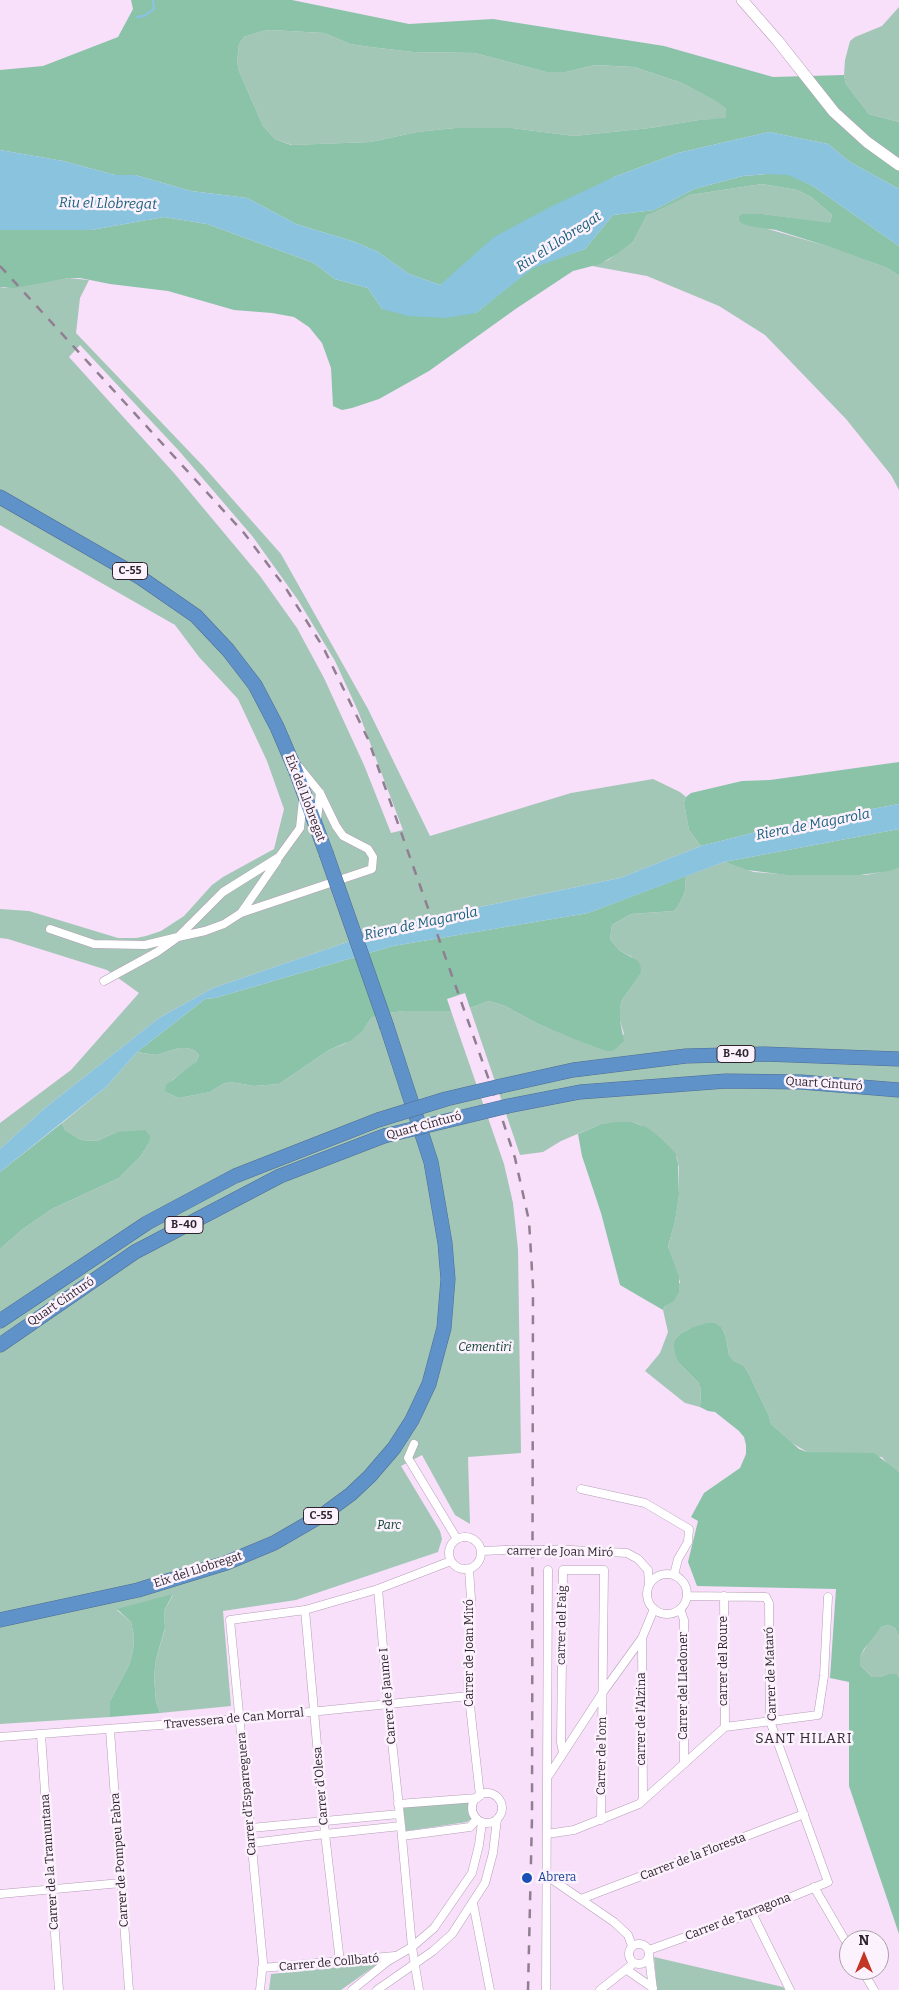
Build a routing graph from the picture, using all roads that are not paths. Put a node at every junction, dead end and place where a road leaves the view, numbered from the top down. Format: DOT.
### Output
graph roads {
  1 [pos="742,0"];
  2 [pos="899,165"];
  3 [pos="0,497"];
  4 [pos="290,756"];
  5 [pos="304,792"];
  6 [pos="320,792"];
  7 [pos="300,828"];
  8 [pos="318,829"];
  9 [pos="279,857"];
  10 [pos="241,914"];
  11 [pos="50,929"];
  12 [pos="178,937"];
  13 [pos="104,981"];
  14 [pos="899,1059"];
  15 [pos="899,1090"];
  16 [pos="441,1221"];
  17 [pos="0,1321"];
  18 [pos="0,1344"];
  19 [pos="414,1444"];
  20 [pos="581,1490"];
  21 [pos="457,1539"];
  22 [pos="482,1551"];
  23 [pos="451,1561"];
  24 [pos="469,1569"];
  25 [pos="548,1570"];
  26 [pos="674,1575"];
  27 [pos="649,1584"];
  28 [pos="378,1589"];
  29 [pos="687,1596"];
  30 [pos="724,1596"];
  31 [pos="828,1597"];
  32 [pos="654,1609"];
  33 [pos="680,1609"];
  34 [pos="305,1610"];
  35 [pos="0,1613"];
  36 [pos="0,1620"];
  37 [pos="642,1638"];
  38 [pos="602,1692"];
  39 [pos="469,1696"];
  40 [pos="388,1704"];
  41 [pos="314,1711"];
  42 [pos="240,1719"];
  43 [pos="770,1721"];
  44 [pos="725,1727"];
  45 [pos="110,1730"];
  46 [pos="41,1735"];
  47 [pos="0,1737"];
  48 [pos="563,1752"];
  49 [pos="684,1764"];
  50 [pos="548,1775"];
  51 [pos="478,1796"];
  52 [pos="643,1800"];
  53 [pos="398,1804"];
  54 [pos="400,1814"];
  55 [pos="804,1814"];
  56 [pos="497,1819"];
  57 [pos="325,1820"];
  58 [pos="479,1820"];
  59 [pos="601,1820"];
  60 [pos="401,1826"];
  61 [pos="250,1828"];
  62 [pos="325,1834"];
  63 [pos="547,1834"];
  64 [pos="402,1836"];
  65 [pos="252,1843"];
  66 [pos="547,1876"];
  67 [pos="828,1882"];
  68 [pos="121,1883"];
  69 [pos="814,1887"];
  70 [pos="52,1889"];
  71 [pos="0,1894"];
  72 [pos="581,1899"];
  73 [pos="473,1903"];
  74 [pos="752,1913"];
  75 [pos="839,1930"];
  76 [pos="632,1946"];
  77 [pos="412,1947"];
  78 [pos="649,1953"];
  79 [pos="396,1956"];
  80 [pos="340,1962"];
  81 [pos="414,1963"];
  82 [pos="634,1963"];
  83 [pos="262,1968"];
  84 [pos="627,1970"];
  85 [pos="653,1989"];
  86 [pos="59,1990"];
  87 [pos="129,1990"];
  88 [pos="260,1990"];
  89 [pos="352,1990"];
  90 [pos="377,1990"];
  91 [pos="419,1990"];
  92 [pos="490,1990"];
  93 [pos="546,1990"];
  94 [pos="600,1990"];
  95 [pos="790,1990"];
  1 -- 2 [label="street"];
  3 -- 4 [label="highway, Eix del Llobregat / C-55"];
  4 -- 5 [label="highway, Eix del Llobregat / C-55"];
  4 -- 6 [label="street"];
  5 -- 7 [label="street"];
  5 -- 8 [label="highway, Eix del Llobregat / C-55"];
  6 -- 8 [label="street"];
  6 -- 10 [label="street"];
  7 -- 8 [label="street"];
  7 -- 9 [label="street"];
  8 -- 16 [label="highway, Eix del Llobregat / C-55, bridge"];
  9 -- 10 [label="street"];
  9 -- 12 [label="street"];
  10 -- 12 [label="street"];
  11 -- 12 [label="street"];
  12 -- 13 [label="street"];
  14 -- 17 [label="highway, Quart Cinturó / B-40, bridge"];
  15 -- 18 [label="highway, Quart Cinturó / B-40, bridge"];
  16 -- 35 [label="highway, Eix del Llobregat / C-55"];
  16 -- 36 [label="highway, Eix del Llobregat / C-55"];
  19 -- 21 [label="street"];
  20 -- 26 [label="street"];
  21 -- 22 [label="street"];
  21 -- 23 [label="street"];
  22 -- 24 [label="street"];
  22 -- 27 [label="street, carrer de Joan Miró, bridge"];
  23 -- 24 [label="street"];
  23 -- 28 [label="street"];
  24 -- 39 [label="street, Carrer de Joan Miró"];
  25 -- 50 [label="street"];
  26 -- 27 [label="street"];
  26 -- 29 [label="street"];
  27 -- 32 [label="street"];
  28 -- 34 [label="street"];
  28 -- 40 [label="street, Carrer de Jaume I"];
  29 -- 30 [label="street, Carrer de Mataró"];
  29 -- 33 [label="street"];
  30 -- 43 [label="street, Carrer de Mataró"];
  30 -- 44 [label="street, carrer del Roure"];
  31 -- 43 [label="street"];
  32 -- 33 [label="street"];
  32 -- 37 [label="street"];
  33 -- 49 [label="street, Carrer del Lledoner"];
  34 -- 41 [label="street, Carrer d'Olesa"];
  34 -- 42 [label="street, Carrer d'Esparreguera"];
  37 -- 38 [label="street"];
  37 -- 52 [label="street, carrer de l'Alzina"];
  38 -- 48 [label="street"];
  38 -- 48 [label="street, carrer del Faig"];
  38 -- 59 [label="street, Carrer de l'om"];
  39 -- 40 [label="street, Travessera de Can Morral"];
  39 -- 51 [label="street, Carrer de Joan Miró"];
  40 -- 41 [label="street, Travessera de Can Morral"];
  40 -- 53 [label="street, Carrer de Jaume I"];
  41 -- 42 [label="street, Travessera de Can Morral"];
  41 -- 57 [label="street, Carrer d'Olesa"];
  42 -- 45 [label="street, Travessera de Can Morral"];
  42 -- 61 [label="street, Carrer d'Esparreguera"];
  43 -- 44 [label="street"];
  43 -- 55 [label="street, Carrer de Mataró"];
  44 -- 49 [label="street"];
  45 -- 46 [label="street, Travessera de Can Morral"];
  45 -- 68 [label="street, Carrer de Pompeu Fabra"];
  46 -- 47 [label="street, Travessera de Can Morral"];
  46 -- 70 [label="street, Carrer de la Tramuntana"];
  48 -- 50 [label="street"];
  49 -- 52 [label="street"];
  50 -- 63 [label="street"];
  51 -- 53 [label="street"];
  51 -- 56 [label="street"];
  51 -- 58 [label="street"];
  52 -- 59 [label="street"];
  53 -- 54 [label="street, Carrer de Jaume I"];
  54 -- 57 [label="street"];
  54 -- 60 [label="street, Carrer de Jaume I"];
  55 -- 67 [label="street, Carrer de Mataró"];
  55 -- 72 [label="street, Carrer de la Floresta"];
  56 -- 58 [label="street"];
  56 -- 73 [label="street"];
  57 -- 61 [label="street"];
  57 -- 62 [label="street, Carrer d'Olesa"];
  58 -- 64 [label="street"];
  58 -- 77 [label="street"];
  59 -- 63 [label="street"];
  60 -- 62 [label="street"];
  60 -- 64 [label="street, Carrer de Jaume I"];
  61 -- 65 [label="street, Carrer d'Esparreguera"];
  62 -- 65 [label="street"];
  62 -- 80 [label="street, Carrer d'Olesa"];
  63 -- 66 [label="street"];
  64 -- 77 [label="street"];
  65 -- 83 [label="street, Carrer d'Esparreguera"];
  66 -- 72 [label="street"];
  66 -- 93 [label="street"];
  67 -- 69 [label="street, Carrer de Tarragona"];
  68 -- 70 [label="street"];
  68 -- 87 [label="street, Carrer de Pompeu Fabra"];
  69 -- 74 [label="street, Carrer de Tarragona"];
  69 -- 75 [label="street"];
  70 -- 71 [label="street"];
  70 -- 86 [label="street, Carrer de la Tramuntana"];
  72 -- 76 [label="street"];
  73 -- 81 [label="street"];
  73 -- 92 [label="street"];
  74 -- 78 [label="street, Carrer de Tarragona"];
  74 -- 95 [label="street"];
  76 -- 78 [label="street"];
  76 -- 82 [label="street"];
  77 -- 79 [label="street"];
  77 -- 81 [label="street"];
  78 -- 82 [label="street"];
  78 -- 85 [label="street"];
  79 -- 80 [label="street, Carrer de Collbató"];
  79 -- 89 [label="street"];
  80 -- 83 [label="street, Carrer de Collbató"];
  81 -- 90 [label="street"];
  81 -- 91 [label="street"];
  82 -- 84 [label="street"];
  83 -- 88 [label="street, Carrer d'Esparreguera"];
  84 -- 85 [label="street"];
  84 -- 94 [label="street"];
}
